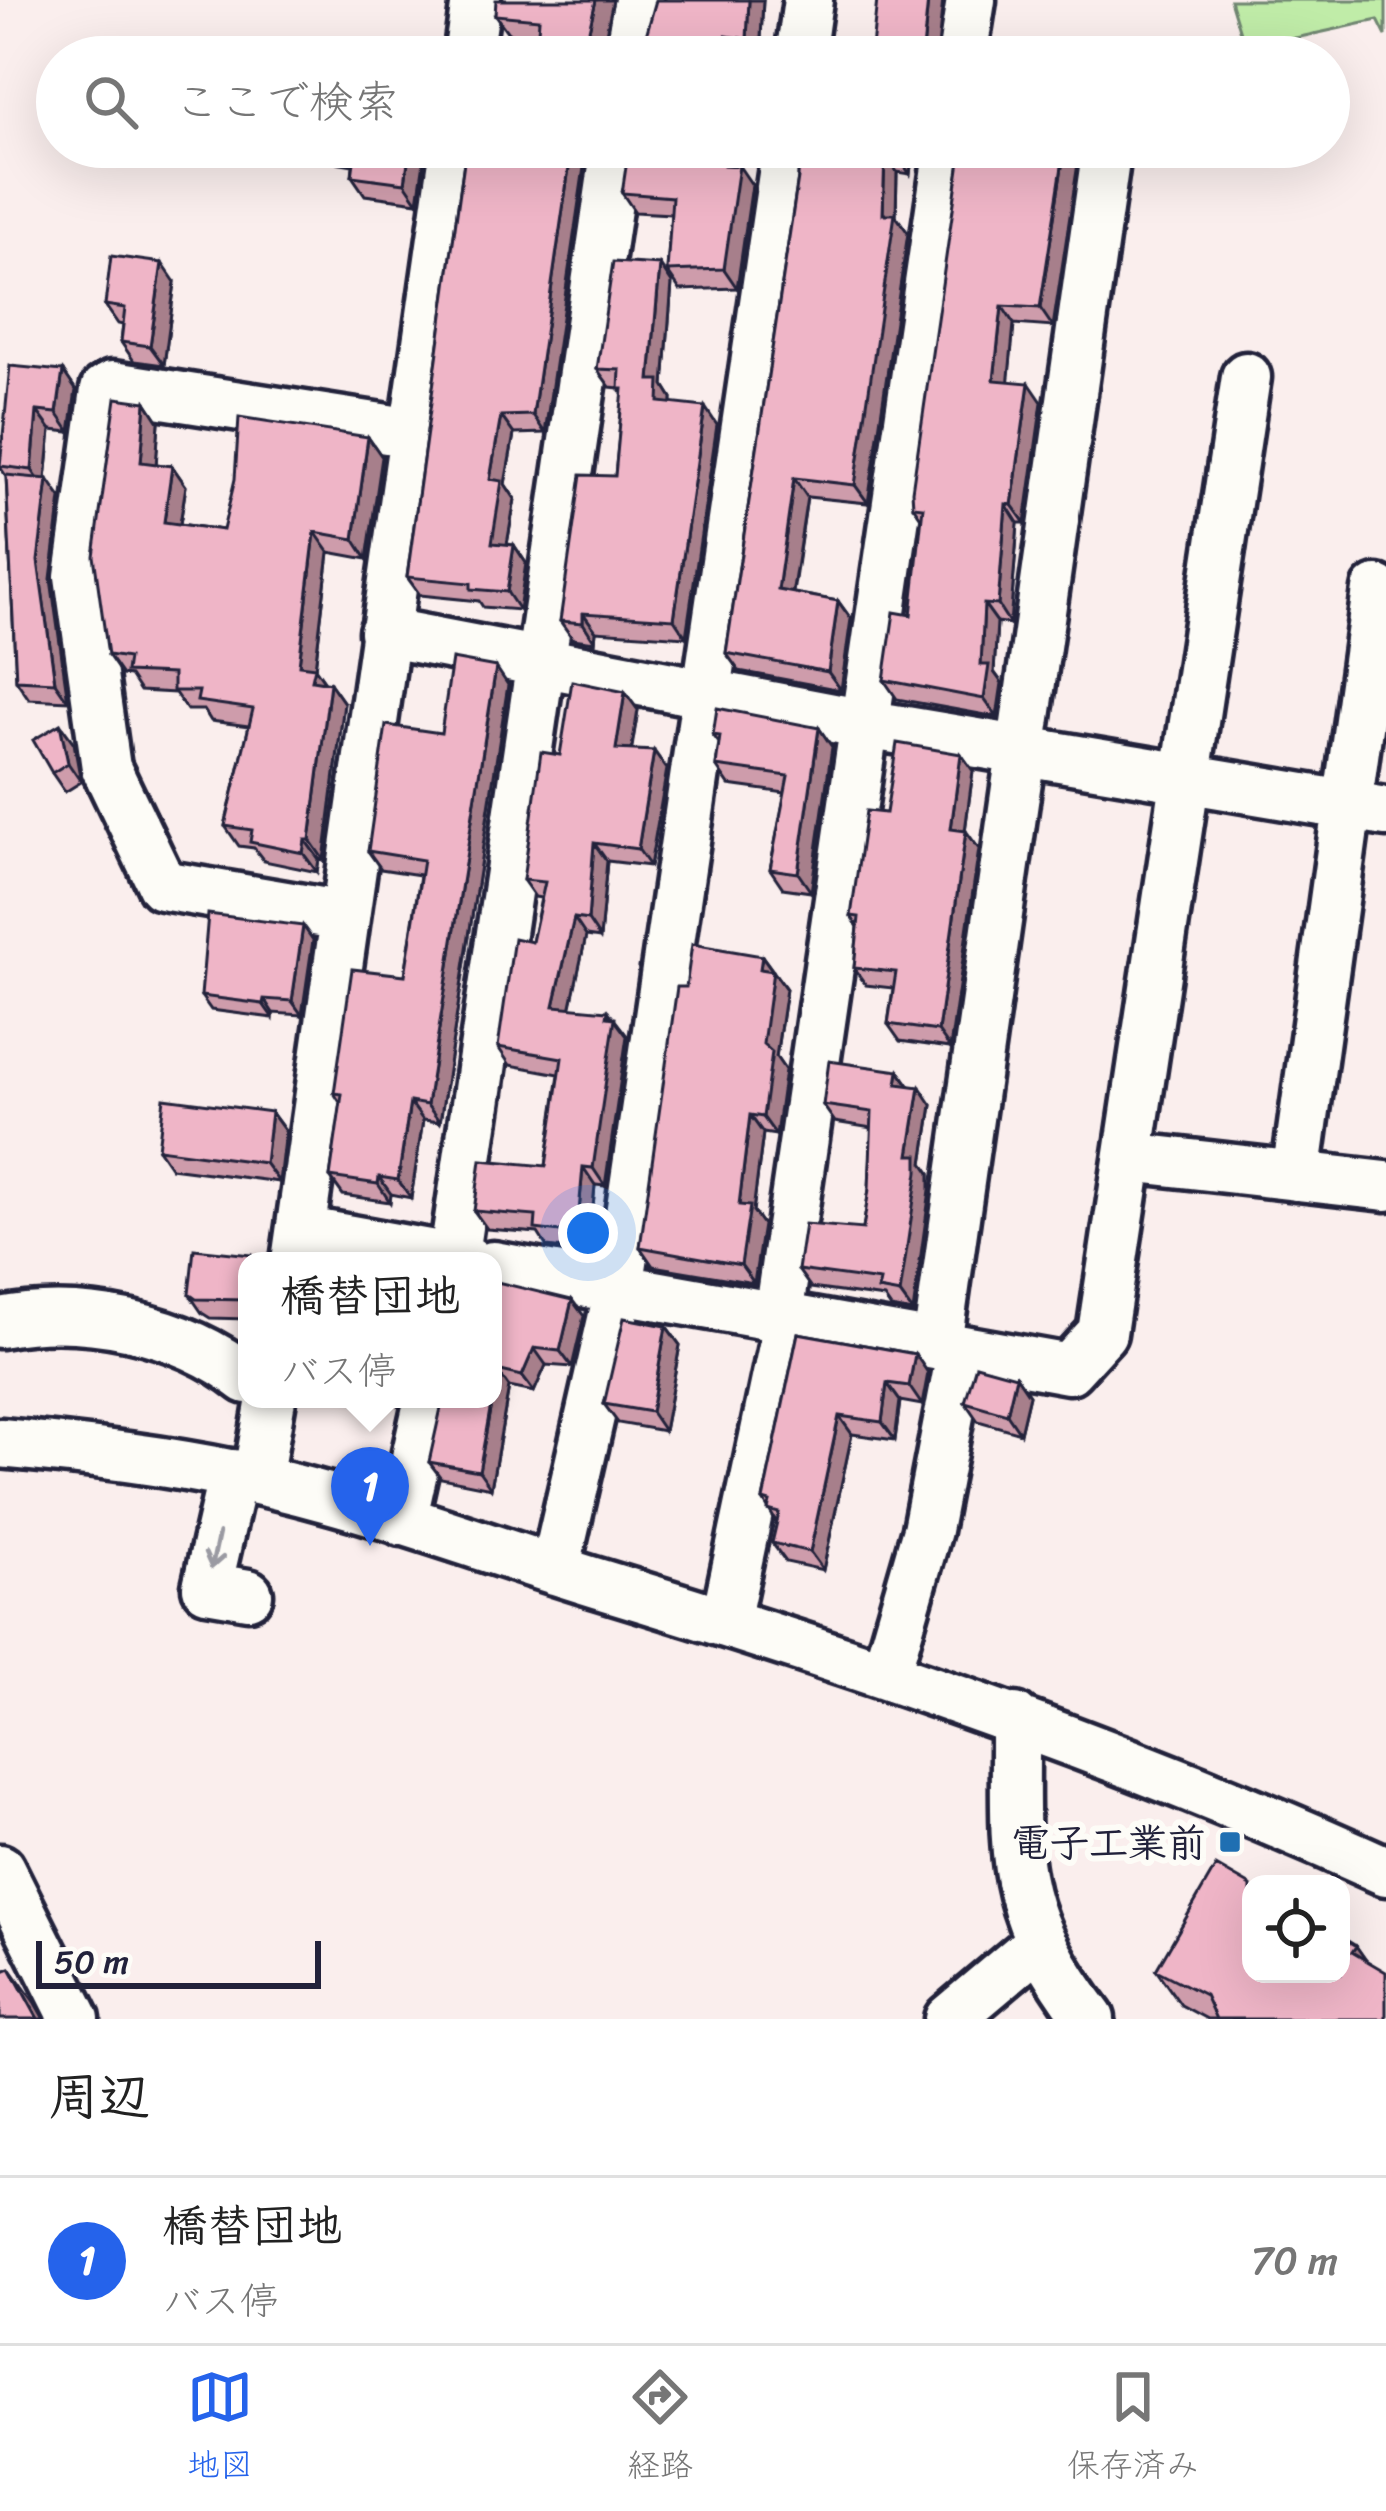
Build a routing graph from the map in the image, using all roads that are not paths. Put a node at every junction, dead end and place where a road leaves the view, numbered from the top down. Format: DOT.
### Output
graph roads {
  1 [pos="476,0"];
  2 [pos="638,0"];
  3 [pos="808,0"];
  4 [pos="970,0"];
  5 [pos="471,36"];
  6 [pos="632,36"];
  7 [pos="803,36"];
  8 [pos="965,36"];
  9 [pos="452,168"];
  10 [pos="613,168"];
  11 [pos="784,168"];
  12 [pos="946,168"];
  13 [pos="1104,168"];
  14 [pos="1246,377"];
  15 [pos="413,433"];
  16 [pos="1377,590"];
  17 [pos="384,632"];
  18 [pos="540,661"];
  19 [pos="706,690"];
  20 [pos="865,724"];
  21 [pos="1022,747"];
  22 [pos="1186,776"];
  23 [pos="1367,809"];
  24 [pos="344,916"];
  25 [pos="1129,1157"];
  26 [pos="1296,1176"];
  27 [pos="1386,1186"];
  28 [pos="299,1246"];
  29 [pos="366,1252"];
  30 [pos="468,1252"];
  31 [pos="502,1267"];
  32 [pos="619,1288"];
  33 [pos="784,1317"];
  34 [pos="0,1323"];
  35 [pos="949,1348"];
  36 [pos="238,1375"];
  37 [pos="268,1408"];
  38 [pos="427,1408"];
  39 [pos="0,1442"];
  40 [pos="245,1477"];
  41 [pos="402,1521"];
  42 [pos="555,1570"];
  43 [pos="248,1594"];
  44 [pos="725,1622"];
  45 [pos="886,1672"];
  46 [pos="1016,1718"];
  47 [pos="0,1869"];
  48 [pos="1386,1871"];
  49 [pos="1039,1943"];
  50 [pos="75,2019"];
  51 [pos="949,2019"];
  52 [pos="1090,2019"];
  1 -- 5 [label="street"];
  2 -- 6 [label="street"];
  3 -- 7 [label="street"];
  4 -- 8 [label="street"];
  9 -- 15 [label="street"];
  10 -- 18 [label="street"];
  11 -- 19 [label="street"];
  12 -- 20 [label="street"];
  13 -- 21 [label="street"];
  14 -- 22 [label="street"];
  15 -- 17 [label="street"];
  15 -- 24 [label="street"];
  16 -- 23 [label="street"];
  17 -- 18 [label="street"];
  17 -- 24 [label="street"];
  18 -- 19 [label="street"];
  18 -- 30 [label="street"];
  19 -- 20 [label="street"];
  19 -- 32 [label="street"];
  20 -- 21 [label="street"];
  20 -- 33 [label="street"];
  21 -- 22 [label="street"];
  21 -- 35 [label="street"];
  22 -- 23 [label="street"];
  22 -- 25 [label="street"];
  23 -- 26 [label="street"];
  24 -- 28 [label="street"];
  25 -- 26 [label="street"];
  25 -- 35 [label="street"];
  26 -- 27 [label="street"];
  28 -- 29 [label="street"];
  31 -- 32 [label="street"];
  32 -- 33 [label="street"];
  32 -- 42 [label="street"];
  33 -- 35 [label="street"];
  33 -- 44 [label="street"];
  34 -- 36 [label="street"];
  35 -- 45 [label="street"];
  37 -- 40 [label="street"];
  38 -- 41 [label="street"];
  39 -- 40 [label="street"];
  40 -- 41 [label="street"];
  40 -- 43 [label="street, one-way"];
  41 -- 42 [label="street"];
  42 -- 44 [label="street"];
  44 -- 45 [label="street"];
  45 -- 46 [label="street"];
  46 -- 48 [label="street"];
  46 -- 49 [label="street"];
  47 -- 50 [label="street"];
  49 -- 51 [label="street"];
  49 -- 52 [label="street"];
}
